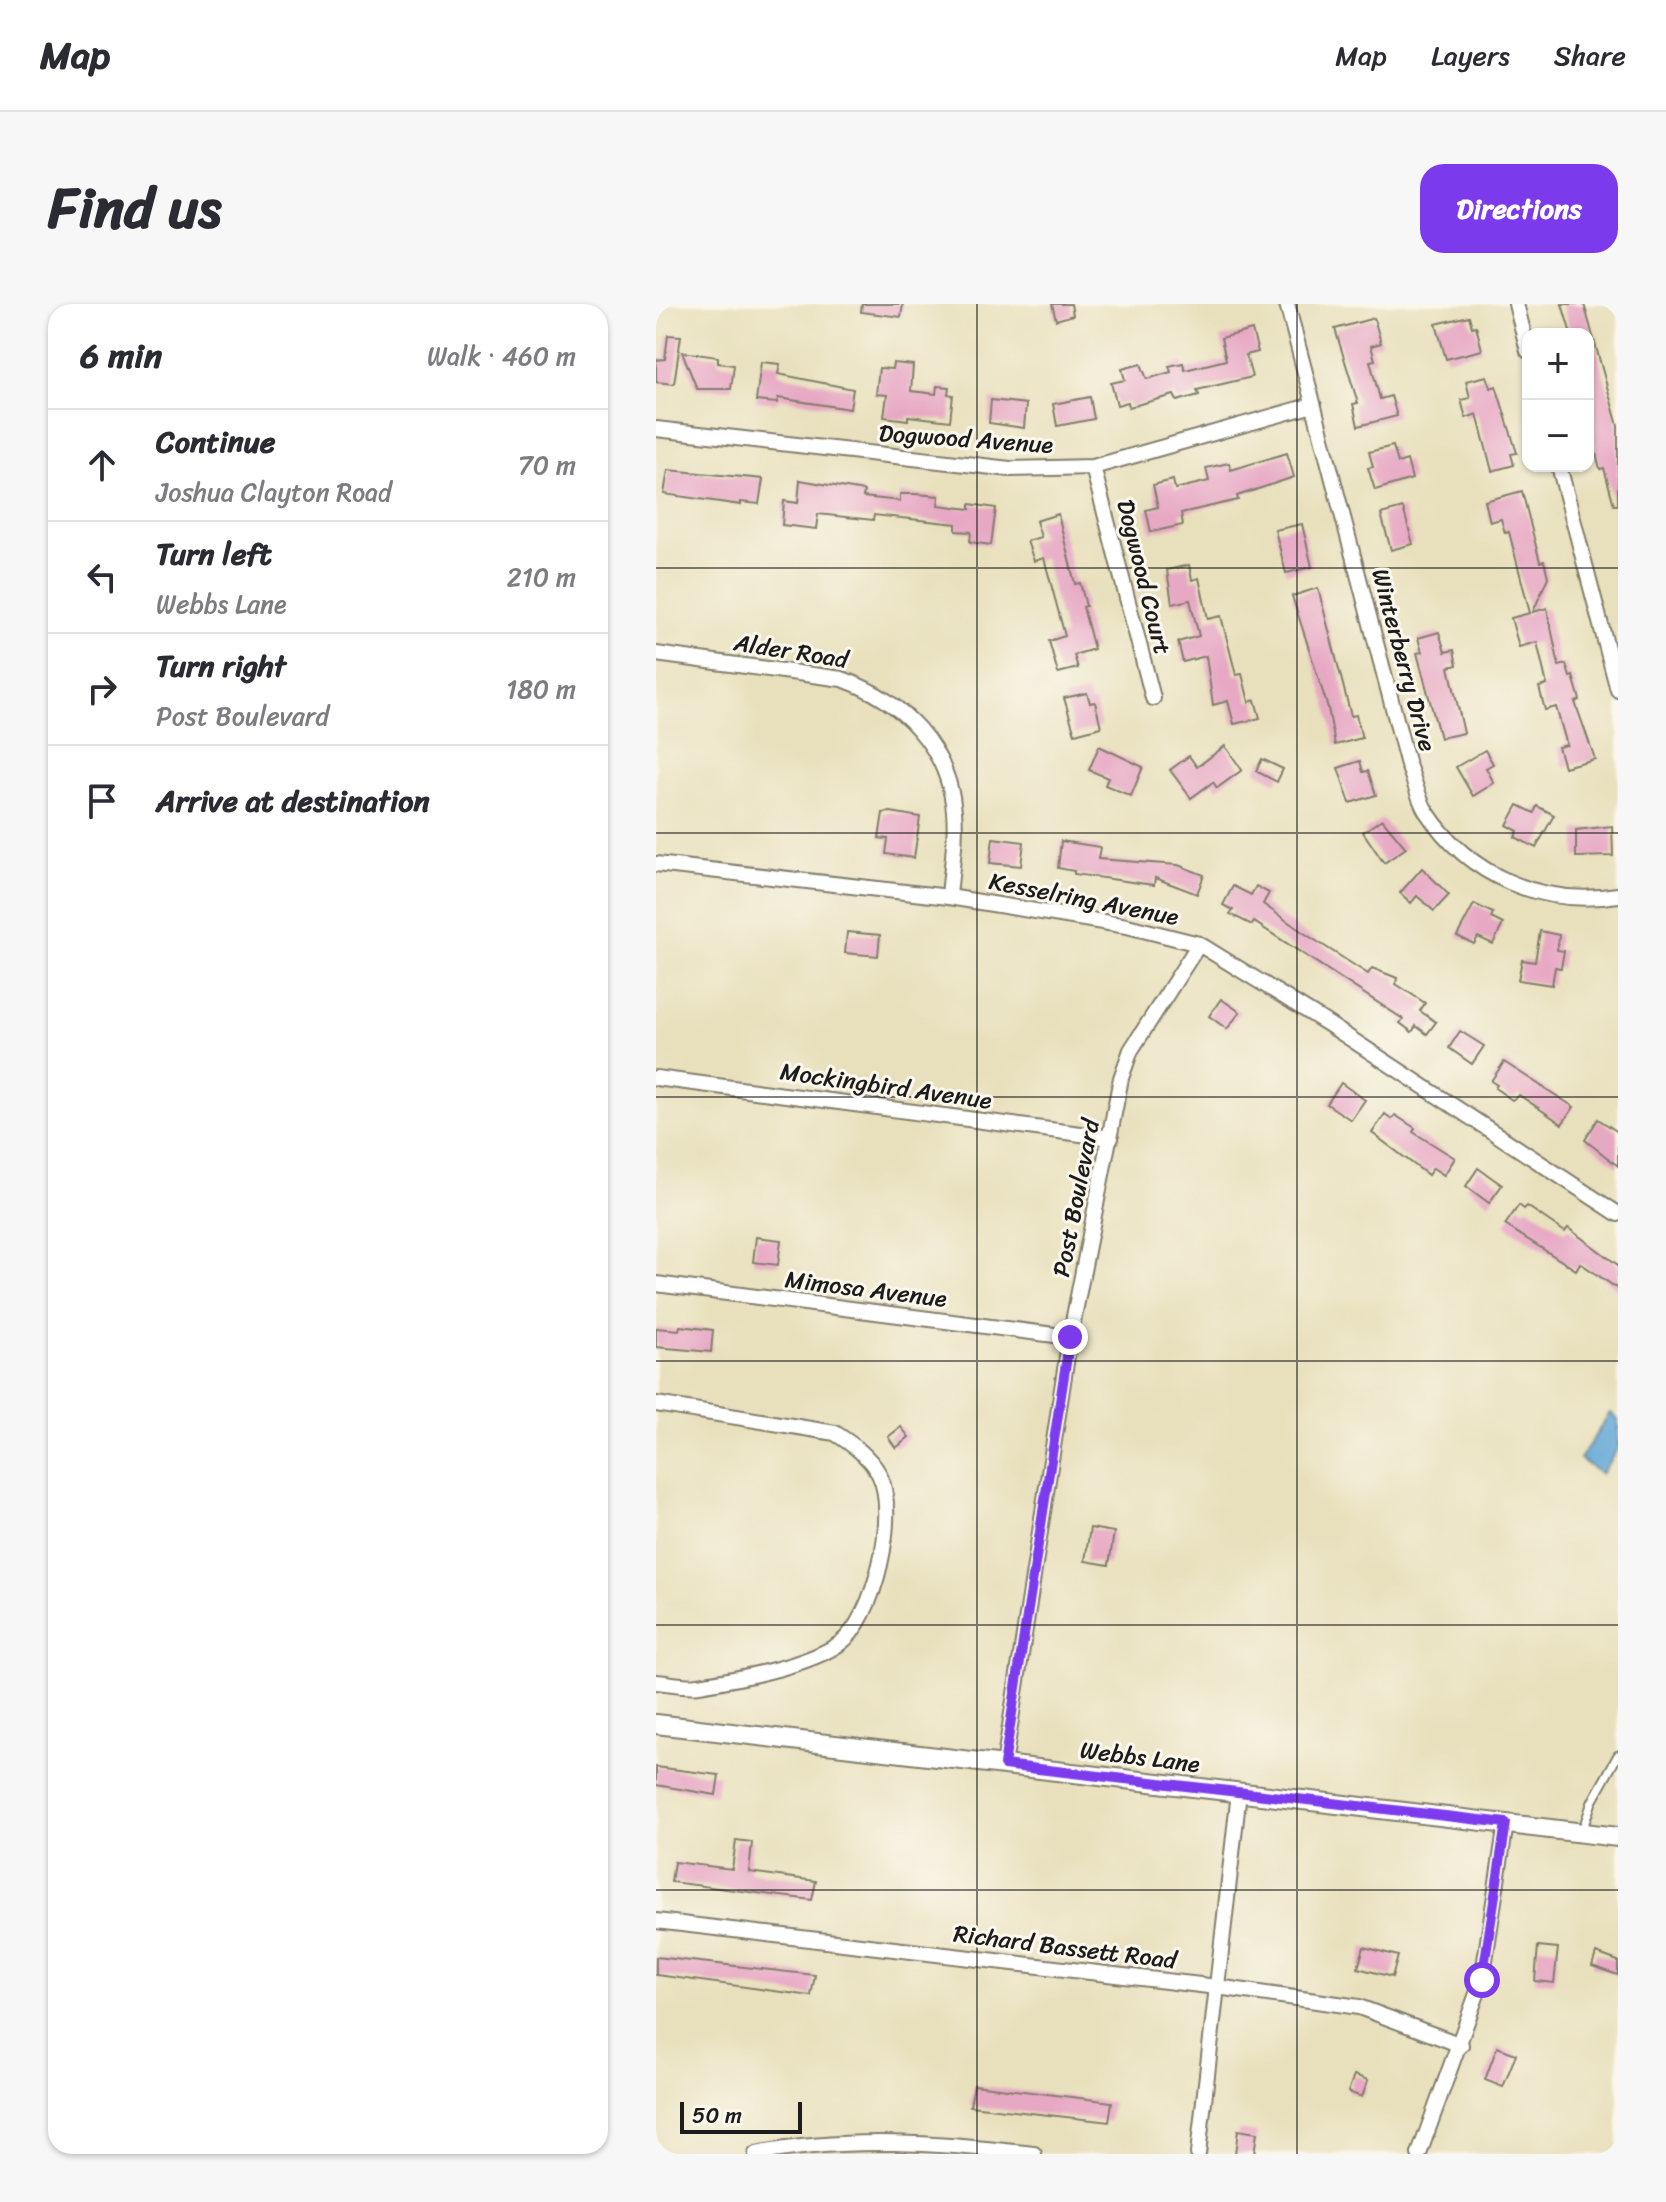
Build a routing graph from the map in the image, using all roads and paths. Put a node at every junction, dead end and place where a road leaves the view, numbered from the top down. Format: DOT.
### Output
graph roads {
  1 [pos="1287,304"];
  2 [pos="1516,304"];
  3 [pos="1522,328"];
  4 [pos="1313,405"];
  5 [pos="656,429"];
  6 [pos="1093,467"];
  7 [pos="1561,472"];
  8 [pos="656,654"];
  9 [pos="1618,690"];
  10 [pos="1153,698"];
  11 [pos="656,864"];
  12 [pos="1618,895"];
  13 [pos="949,897"];
  14 [pos="1199,944"];
  15 [pos="656,1078"];
  16 [pos="1111,1138"];
  17 [pos="1618,1214"];
  18 [pos="656,1284"];
  19 [pos="1070,1337"];
  20 [pos="656,1404"];
  21 [pos="656,1682"];
  22 [pos="656,1724"];
  23 [pos="1618,1755"];
  24 [pos="1004,1765"];
  25 [pos="1239,1792"];
  26 [pos="1506,1823"];
  27 [pos="1581,1833"];
  28 [pos="1618,1837"];
  29 [pos="656,1921"];
  30 [pos="1217,1987"];
  31 [pos="1461,2045"];
  32 [pos="756,2154"];
  33 [pos="1034,2154"];
  34 [pos="1198,2154"];
  35 [pos="1419,2154"];
  1 -- 4 [label="street, Winterberry Drive"];
  2 -- 3 [label="street"];
  4 -- 6 [label="street, Dogwood Avenue"];
  4 -- 12 [label="street, Winterberry Drive"];
  5 -- 6 [label="street, Dogwood Avenue"];
  6 -- 10 [label="street, Dogwood Court"];
  7 -- 9 [label="street"];
  8 -- 13 [label="street, Alder Road"];
  11 -- 13 [label="street, Kesselring Avenue"];
  13 -- 14 [label="street, Kesselring Avenue"];
  14 -- 16 [label="street, Post Boulevard"];
  14 -- 17 [label="street, Kesselring Avenue"];
  15 -- 16 [label="street, Mockingbird Avenue"];
  16 -- 19 [label="street, Post Boulevard"];
  18 -- 19 [label="street, Mimosa Avenue"];
  19 -- 24 [label="street, Post Boulevard"];
  20 -- 21 [label="street"];
  22 -- 24 [label="street, Webbs Lane"];
  23 -- 27 [label="lane"];
  24 -- 25 [label="street, Webbs Lane"];
  25 -- 26 [label="street, Webbs Lane"];
  25 -- 30 [label="street"];
  26 -- 27 [label="street, Webbs Lane"];
  26 -- 31 [label="street"];
  27 -- 28 [label="street, Webbs Lane"];
  29 -- 30 [label="street, Richard Bassett Road"];
  30 -- 31 [label="street, Richard Bassett Road"];
  30 -- 34 [label="street"];
  31 -- 35 [label="street"];
  32 -- 33 [label="street"];
}
